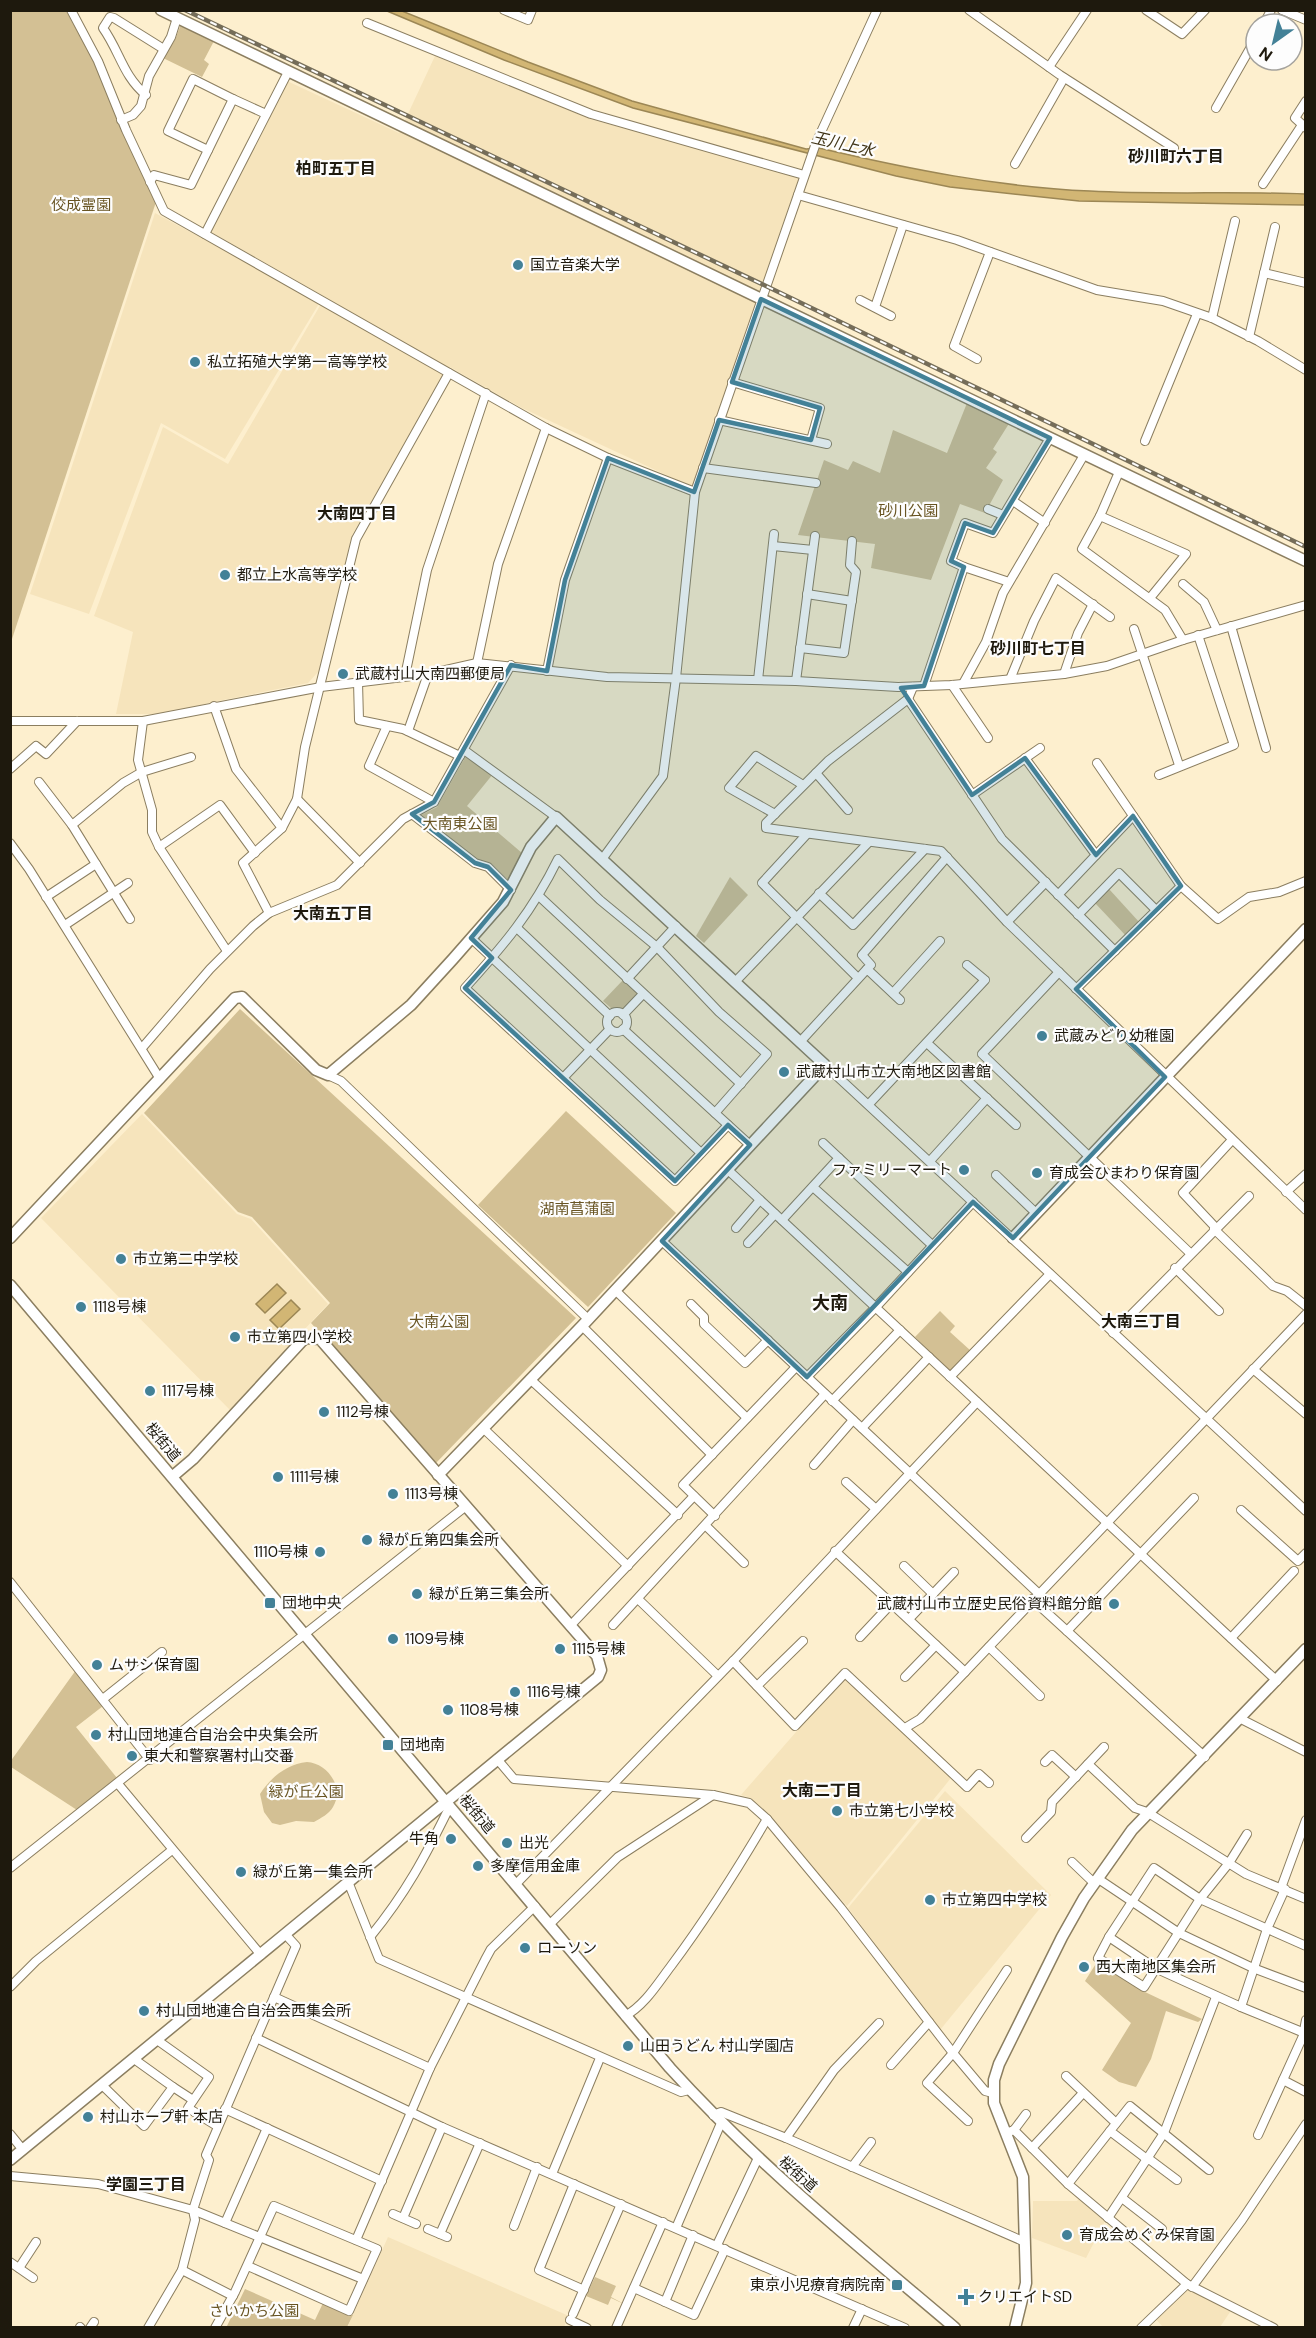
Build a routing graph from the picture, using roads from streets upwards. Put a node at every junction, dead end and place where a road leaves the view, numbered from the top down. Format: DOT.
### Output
graph roads {
  1 [pos="71,10"];
  2 [pos="161,10"];
  3 [pos="504,10"];
  4 [pos="532,10"];
  5 [pos="877,10"];
  6 [pos="969,10"];
  7 [pos="1087,10"];
  8 [pos="1146,10"];
  9 [pos="1205,10"];
  10 [pos="1282,10"];
  11 [pos="177,18"];
  12 [pos="1305,20"];
  13 [pos="367,23"];
  14 [pos="162,48"];
  15 [pos="1244,59"];
  16 [pos="1049,67"];
  17 [pos="288,72"];
  18 [pos="1064,78"];
  19 [pos="146,94"];
  20 [pos="233,99"];
  21 [pos="1305,101"];
  22 [pos="1216,108"];
  23 [pos="266,114"];
  24 [pos="122,120"];
  25 [pos="1304,126"];
  26 [pos="1174,148"];
  27 [pos="208,150"];
  28 [pos="1015,164"];
  29 [pos="804,176"];
  30 [pos="150,182"];
  31 [pos="1263,184"];
  32 [pos="798,195"];
  33 [pos="1235,222"];
  34 [pos="903,225"];
  35 [pos="1275,226"];
  36 [pos="205,234"];
  37 [pos="990,252"];
  38 [pos="1264,273"];
  39 [pos="1305,283"];
  40 [pos="761,299"];
  41 [pos="860,300"];
  42 [pos="875,308"];
  43 [pos="1197,314"];
  44 [pos="891,316"];
  45 [pos="1212,318"];
  46 [pos="1249,337"];
  47 [pos="978,359"];
  48 [pos="1305,370"];
  49 [pos="449,373"];
  50 [pos="732,382"];
  51 [pos="486,393"];
  52 [pos="719,420"];
  53 [pos="546,428"];
  54 [pos="1050,438"];
  55 [pos="811,441"];
  56 [pos="1145,441"];
  57 [pos="827,444"];
  58 [pos="1084,455"];
  59 [pos="608,458"];
  60 [pos="703,468"];
  61 [pos="1119,472"];
  62 [pos="816,483"];
  63 [pos="695,492"];
  64 [pos="1012,501"];
  65 [pos="988,509"];
  66 [pos="1003,516"];
  67 [pos="1100,516"];
  68 [pos="1045,523"];
  69 [pos="774,534"];
  70 [pos="815,537"];
  71 [pos="852,541"];
  72 [pos="773,546"];
  73 [pos="813,550"];
  74 [pos="1305,561"];
  75 [pos="964,567"];
  76 [pos="1009,582"];
  77 [pos="1183,584"];
  78 [pos="807,594"];
  79 [pos="1150,598"];
  80 [pos="852,601"];
  81 [pos="1093,604"];
  82 [pos="1305,605"];
  83 [pos="1110,616"];
  84 [pos="1231,626"];
  85 [pos="1134,629"];
  86 [pos="1217,630"];
  87 [pos="1198,635"];
  88 [pos="1183,640"];
  89 [pos="800,648"];
  90 [pos="1142,653"];
  91 [pos="477,663"];
  92 [pos="511,665"];
  93 [pos="547,671"];
  94 [pos="428,674"];
  95 [pos="1064,674"];
  96 [pos="405,676"];
  97 [pos="1011,677"];
  98 [pos="676,678"];
  99 [pos="758,680"];
  100 [pos="796,681"];
  101 [pos="358,682"];
  102 [pos="964,682"];
  103 [pos="952,685"];
  104 [pos="924,686"];
  105 [pos="321,687"];
  106 [pos="913,687"];
  107 [pos="908,699"];
  108 [pos="214,706"];
  109 [pos="10,721"];
  110 [pos="77,721"];
  111 [pos="143,721"];
  112 [pos="387,726"];
  113 [pos="408,731"];
  114 [pos="988,738"];
  115 [pos="1040,748"];
  116 [pos="1266,748"];
  117 [pos="462,753"];
  118 [pos="191,757"];
  119 [pos="1024,758"];
  120 [pos="1098,764"];
  121 [pos="1179,765"];
  122 [pos="10,770"];
  123 [pos="142,772"];
  124 [pos="816,773"];
  125 [pos="1159,774"];
  126 [pos="39,782"];
  127 [pos="803,785"];
  128 [pos="972,795"];
  129 [pos="297,799"];
  130 [pos="434,802"];
  131 [pos="848,810"];
  132 [pos="412,814"];
  133 [pos="775,814"];
  134 [pos="1133,816"];
  135 [pos="556,817"];
  136 [pos="72,825"];
  137 [pos="282,828"];
  138 [pos="807,834"];
  139 [pos="10,843"];
  140 [pos="868,843"];
  141 [pos="159,847"];
  142 [pos="925,849"];
  143 [pos="255,853"];
  144 [pos="1096,855"];
  145 [pos="947,857"];
  146 [pos="603,858"];
  147 [pos="360,863"];
  148 [pos="96,864"];
  149 [pos="1305,881"];
  150 [pos="1046,882"];
  151 [pos="128,883"];
  152 [pos="1181,886"];
  153 [pos="511,890"];
  154 [pos="113,892"];
  155 [pos="819,893"];
  156 [pos="1058,895"];
  157 [pos="46,897"];
  158 [pos="540,897"];
  159 [pos="1156,910"];
  160 [pos="269,913"];
  161 [pos="1078,915"];
  162 [pos="797,917"];
  163 [pos="130,919"];
  164 [pos="1007,922"];
  165 [pos="65,925"];
  166 [pos="676,926"];
  167 [pos="1305,928"];
  168 [pos="518,929"];
  169 [pos="471,939"];
  170 [pos="940,940"];
  171 [pos="657,947"];
  172 [pos="227,951"];
  173 [pos="1114,951"];
  174 [pos="492,958"];
  175 [pos="967,965"];
  176 [pos="867,969"];
  177 [pos="1059,972"];
  178 [pos="858,978"];
  179 [pos="627,979"];
  180 [pos="735,982"];
  181 [pos="1076,989"];
  182 [pos="893,993"];
  183 [pos="643,994"];
  184 [pos="900,1000"];
  185 [pos="623,1015"];
  186 [pos="610,1016"];
  187 [pos="610,1029"];
  188 [pos="623,1029"];
  189 [pos="800,1042"];
  190 [pos="927,1043"];
  191 [pos="142,1048"];
  192 [pos="590,1050"];
  193 [pos="825,1065"];
  194 [pos="328,1075"];
  195 [pos="564,1077"];
  196 [pos="1165,1077"];
  197 [pos="160,1078"];
  198 [pos="741,1084"];
  199 [pos="987,1098"];
  200 [pos="869,1104"];
  201 [pos="715,1113"];
  202 [pos="728,1125"];
  203 [pos="1016,1125"];
  204 [pos="1232,1140"];
  205 [pos="824,1143"];
  206 [pos="750,1145"];
  207 [pos="701,1153"];
  208 [pos="1090,1156"];
  209 [pos="839,1158"];
  210 [pos="930,1161"];
  211 [pos="728,1170"];
  212 [pos="1305,1174"];
  213 [pos="996,1175"];
  214 [pos="813,1187"];
  215 [pos="1286,1192"];
  216 [pos="1249,1196"];
  217 [pos="760,1200"];
  218 [pos="974,1202"];
  219 [pos="1305,1210"];
  220 [pos="1036,1213"];
  221 [pos="778,1217"];
  222 [pos="736,1228"];
  223 [pos="1215,1228"];
  224 [pos="10,1238"];
  225 [pos="1013,1238"];
  226 [pos="662,1241"];
  227 [pos="748,1243"];
  228 [pos="932,1245"];
  229 [pos="1190,1253"];
  230 [pos="1175,1268"];
  231 [pos="908,1272"];
  232 [pos="1050,1274"];
  233 [pos="10,1285"];
  234 [pos="615,1290"];
  235 [pos="692,1304"];
  236 [pos="1305,1306"];
  237 [pos="876,1307"];
  238 [pos="1219,1311"];
  239 [pos="1305,1314"];
  240 [pos="585,1323"];
  241 [pos="900,1330"];
  242 [pos="1113,1333"];
  243 [pos="768,1340"];
  244 [pos="929,1358"];
  245 [pos="796,1367"];
  246 [pos="1253,1369"];
  247 [pos="807,1377"];
  248 [pos="950,1377"];
  249 [pos="530,1379"];
  250 [pos="825,1394"];
  251 [pos="832,1401"];
  252 [pos="977,1402"];
  253 [pos="1305,1414"];
  254 [pos="747,1418"];
  255 [pos="1206,1418"];
  256 [pos="853,1420"];
  257 [pos="483,1428"];
  258 [pos="862,1428"];
  259 [pos="712,1455"];
  260 [pos="814,1465"];
  261 [pos="909,1473"];
  262 [pos="438,1475"];
  263 [pos="172,1476"];
  264 [pos="846,1482"];
  265 [pos="694,1496"];
  266 [pos="1194,1498"];
  267 [pos="466,1506"];
  268 [pos="876,1509"];
  269 [pos="1241,1510"];
  270 [pos="1305,1511"];
  271 [pos="678,1515"];
  272 [pos="716,1516"];
  273 [pos="1107,1523"];
  274 [pos="706,1526"];
  275 [pos="835,1551"];
  276 [pos="1305,1553"];
  277 [pos="1141,1554"];
  278 [pos="744,1563"];
  279 [pos="628,1566"];
  280 [pos="904,1566"];
  281 [pos="1294,1571"];
  282 [pos="954,1572"];
  283 [pos="12,1587"];
  284 [pos="933,1594"];
  285 [pos="1035,1596"];
  286 [pos="638,1599"];
  287 [pos="892,1603"];
  288 [pos="909,1619"];
  289 [pos="614,1625"];
  290 [pos="570,1626"];
  291 [pos="1067,1631"];
  292 [pos="306,1636"];
  293 [pos="860,1637"];
  294 [pos="1231,1638"];
  295 [pos="803,1641"];
  296 [pos="936,1645"];
  297 [pos="989,1647"];
  298 [pos="1305,1649"];
  299 [pos="162,1652"];
  300 [pos="733,1661"];
  301 [pos="965,1672"];
  302 [pos="718,1676"];
  303 [pos="905,1677"];
  304 [pos="1277,1681"];
  305 [pos="757,1686"];
  306 [pos="1040,1696"];
  307 [pos="103,1699"];
  308 [pos="1241,1719"];
  309 [pos="905,1728"];
  310 [pos="1104,1747"];
  311 [pos="1305,1752"];
  312 [pos="1205,1757"];
  313 [pos="497,1759"];
  314 [pos="150,1760"];
  315 [pos="1045,1762"];
  316 [pos="1088,1764"];
  317 [pos="1076,1777"];
  318 [pos="988,1783"];
  319 [pos="119,1785"];
  320 [pos="611,1785"];
  321 [pos="713,1795"];
  322 [pos="448,1803"];
  323 [pos="1147,1812"];
  324 [pos="767,1819"];
  325 [pos="1305,1820"];
  326 [pos="1247,1834"];
  327 [pos="1026,1838"];
  328 [pos="172,1850"];
  329 [pos="1072,1862"];
  330 [pos="1229,1863"];
  331 [pos="10,1868"];
  332 [pos="1096,1881"];
  333 [pos="349,1884"];
  334 [pos="516,1884"];
  335 [pos="1283,1889"];
  336 [pos="1200,1899"];
  337 [pos="1305,1899"];
  338 [pos="1131,1901"];
  339 [pos="534,1906"];
  340 [pos="549,1924"];
  341 [pos="1267,1929"];
  342 [pos="1179,1933"];
  343 [pos="286,1935"];
  344 [pos="370,1937"];
  345 [pos="1109,1937"];
  346 [pos="1305,1947"];
  347 [pos="261,1955"];
  348 [pos="1155,1968"];
  349 [pos="1253,1968"];
  350 [pos="1006,1970"];
  351 [pos="10,1987"];
  352 [pos="1305,1988"];
  353 [pos="274,1997"];
  354 [pos="1216,1997"];
  355 [pos="464,1998"];
  356 [pos="1241,2007"];
  357 [pos="625,2016"];
  358 [pos="1305,2019"];
  359 [pos="929,2022"];
  360 [pos="879,2023"];
  361 [pos="1302,2032"];
  362 [pos="256,2038"];
  363 [pos="157,2040"];
  364 [pos="953,2053"];
  365 [pos="600,2058"];
  366 [pos="134,2059"];
  367 [pos="891,2065"];
  368 [pos="430,2068"];
  369 [pos="1066,2076"];
  370 [pos="1283,2080"];
  371 [pos="102,2085"];
  372 [pos="173,2087"];
  373 [pos="689,2090"];
  374 [pos="1305,2092"];
  375 [pos="993,2093"];
  376 [pos="1083,2093"];
  377 [pos="193,2100"];
  378 [pos="225,2109"];
  379 [pos="412,2112"];
  380 [pos="1026,2114"];
  381 [pos="717,2119"];
  382 [pos="969,2121"];
  383 [pos="1116,2122"];
  384 [pos="1305,2124"];
  385 [pos="217,2126"];
  386 [pos="267,2127"];
  387 [pos="442,2127"];
  388 [pos="1010,2131"];
  389 [pos="1110,2131"];
  390 [pos="1164,2133"];
  391 [pos="10,2134"];
  392 [pos="1258,2135"];
  393 [pos="786,2138"];
  394 [pos="871,2142"];
  395 [pos="480,2143"];
  396 [pos="1032,2148"];
  397 [pos="23,2150"];
  398 [pos="758,2158"];
  399 [pos="10,2160"];
  400 [pos="1149,2160"];
  401 [pos="537,2167"];
  402 [pos="852,2167"];
  403 [pos="1209,2170"];
  404 [pos="552,2174"];
  405 [pos="10,2176"];
  406 [pos="1177,2180"];
  407 [pos="382,2181"];
  408 [pos="574,2184"];
  409 [pos="1068,2184"];
  410 [pos="1122,2198"];
  411 [pos="621,2204"];
  412 [pos="193,2210"];
  413 [pos="393,2214"];
  414 [pos="403,2218"];
  415 [pos="1108,2218"];
  416 [pos="663,2222"];
  417 [pos="225,2223"];
  418 [pos="416,2224"];
  419 [pos="514,2226"];
  420 [pos="676,2228"];
  421 [pos="428,2229"];
  422 [pos="1162,2229"];
  423 [pos="693,2235"];
  424 [pos="261,2237"];
  425 [pos="356,2240"];
  426 [pos="36,2242"];
  427 [pos="1025,2242"];
  428 [pos="721,2247"];
  429 [pos="10,2262"];
  430 [pos="248,2266"];
  431 [pos="19,2268"];
  432 [pos="182,2270"];
  433 [pos="33,2278"];
  434 [pos="363,2280"];
  435 [pos="1190,2285"];
  436 [pos="634,2288"];
  437 [pos="584,2290"];
  438 [pos="233,2296"];
  439 [pos="665,2302"];
  440 [pos="862,2308"];
  441 [pos="148,2328"];
  442 [pos="215,2328"];
  443 [pos="587,2328"];
  444 [pos="616,2328"];
  445 [pos="853,2328"];
  446 [pos="905,2328"];
  447 [pos="955,2328"];
  448 [pos="1015,2328"];
  449 [pos="1141,2328"];
  450 [pos="1274,2328"];
  1 -- 24 [label="street"];
  2 -- 11 [label="street"];
  3 -- 4 [label="street"];
  5 -- 29 [label="street"];
  6 -- 16 [label="street"];
  7 -- 16 [label="street"];
  8 -- 9 [label="street"];
  10 -- 12 [label="street"];
  11 -- 14 [label="street"];
  11 -- 17 [label="street"];
  13 -- 29 [label="street"];
  14 -- 19 [label="street"];
  14 -- 19 [label="street"];
  15 -- 22 [label="street"];
  16 -- 18 [label="street"];
  17 -- 23 [label="street"];
  17 -- 40 [label="street"];
  18 -- 26 [label="street"];
  18 -- 28 [label="street"];
  19 -- 24 [label="street"];
  20 -- 23 [label="street"];
  20 -- 27 [label="street"];
  20 -- 27 [label="street"];
  21 -- 25 [label="street"];
  23 -- 36 [label="street"];
  24 -- 30 [label="street"];
  25 -- 31 [label="street"];
  27 -- 30 [label="street"];
  29 -- 32 [label="street"];
  30 -- 36 [label="street"];
  32 -- 34 [label="street"];
  32 -- 40 [label="street"];
  33 -- 45 [label="street"];
  34 -- 37 [label="street"];
  34 -- 42 [label="street"];
  35 -- 38 [label="street"];
  36 -- 49 [label="street"];
  37 -- 43 [label="street"];
  37 -- 47 [label="street"];
  38 -- 39 [label="street"];
  38 -- 46 [label="street"];
  40 -- 50 [label="street"];
  40 -- 54 [label="street"];
  41 -- 42 [label="street"];
  42 -- 44 [label="street"];
  43 -- 45 [label="street"];
  43 -- 56 [label="street"];
  45 -- 46 [label="street"];
  46 -- 48 [label="street"];
  49 -- 51 [label="street"];
  49 -- 105 [label="street"];
  50 -- 52 [label="street"];
  50 -- 55 [label="street"];
  51 -- 53 [label="street"];
  51 -- 96 [label="street"];
  52 -- 55 [label="street"];
  52 -- 60 [label="street"];
  53 -- 59 [label="street"];
  53 -- 91 [label="street"];
  54 -- 58 [label="street"];
  54 -- 64 [label="street"];
  55 -- 57 [label="street"];
  58 -- 61 [label="street"];
  58 -- 68 [label="street"];
  59 -- 63 [label="street"];
  59 -- 93 [label="street"];
  60 -- 62 [label="street"];
  60 -- 63 [label="street"];
  61 -- 67 [label="street"];
  61 -- 74 [label="street"];
  63 -- 98 [label="street"];
  64 -- 66 [label="street"];
  64 -- 68 [label="street"];
  65 -- 66 [label="street"];
  66 -- 75 [label="street"];
  67 -- 79 [label="street"];
  67 -- 79 [label="street"];
  68 -- 76 [label="street"];
  69 -- 72 [label="street"];
  70 -- 73 [label="street"];
  71 -- 80 [label="street"];
  72 -- 73 [label="street"];
  72 -- 99 [label="street"];
  73 -- 78 [label="street"];
  75 -- 76 [label="street"];
  75 -- 104 [label="street"];
  76 -- 102 [label="street"];
  77 -- 86 [label="street"];
  78 -- 80 [label="street"];
  78 -- 89 [label="street"];
  79 -- 88 [label="street"];
  80 -- 89 [label="street"];
  81 -- 83 [label="street"];
  81 -- 95 [label="street"];
  81 -- 97 [label="street"];
  82 -- 84 [label="street"];
  84 -- 86 [label="street"];
  84 -- 116 [label="street"];
  85 -- 90 [label="street"];
  86 -- 87 [label="street"];
  87 -- 88 [label="street"];
  87 -- 121 [label="street"];
  88 -- 90 [label="street"];
  89 -- 100 [label="street"];
  90 -- 95 [label="street"];
  90 -- 121 [label="street"];
  91 -- 92 [label="street"];
  91 -- 94 [label="street"];
  92 -- 93 [label="street"];
  92 -- 117 [label="street"];
  93 -- 98 [label="street"];
  94 -- 96 [label="street"];
  94 -- 113 [label="street"];
  95 -- 97 [label="street"];
  96 -- 101 [label="street"];
  97 -- 102 [label="street"];
  98 -- 99 [label="street"];
  98 -- 146 [label="street"];
  99 -- 100 [label="street"];
  100 -- 106 [label="street"];
  101 -- 105 [label="street"];
  101 -- 112 [label="street"];
  102 -- 103 [label="street"];
  103 -- 104 [label="street"];
  103 -- 114 [label="street"];
  104 -- 106 [label="street"];
  105 -- 108 [label="street"];
  105 -- 129 [label="street"];
  106 -- 107 [label="street"];
  107 -- 124 [label="street"];
  107 -- 128 [label="street"];
  108 -- 111 [label="street"];
  108 -- 137 [label="street"];
  109 -- 110 [label="street"];
  110 -- 111 [label="street"];
  110 -- 122 [label="street"];
  111 -- 123 [label="street"];
  112 -- 113 [label="street"];
  112 -- 130 [label="street"];
  113 -- 117 [label="street"];
  115 -- 119 [label="street"];
  117 -- 130 [label="street"];
  117 -- 135 [label="street"];
  118 -- 123 [label="street"];
  119 -- 128 [label="street"];
  119 -- 144 [label="street"];
  120 -- 134 [label="street"];
  121 -- 125 [label="street"];
  123 -- 136 [label="street"];
  123 -- 141 [label="street"];
  124 -- 127 [label="street"];
  124 -- 131 [label="street"];
  126 -- 136 [label="street"];
  127 -- 133 [label="street"];
  127 -- 133 [label="street"];
  128 -- 150 [label="street"];
  129 -- 137 [label="street"];
  129 -- 147 [label="street"];
  130 -- 132 [label="street"];
  132 -- 147 [label="street"];
  132 -- 153 [label="street"];
  133 -- 138 [label="street"];
  134 -- 144 [label="street"];
  134 -- 152 [label="street"];
  135 -- 146 [label="street"];
  135 -- 153 [label="street"];
  136 -- 148 [label="street"];
  137 -- 143 [label="street"];
  138 -- 140 [label="street"];
  138 -- 162 [label="street"];
  139 -- 157 [label="street"];
  140 -- 142 [label="street"];
  140 -- 155 [label="street"];
  141 -- 143 [label="street"];
  141 -- 172 [label="street"];
  142 -- 145 [label="street"];
  142 -- 155 [label="street"];
  143 -- 160 [label="street"];
  144 -- 156 [label="street"];
  145 -- 164 [label="street"];
  145 -- 176 [label="street"];
  146 -- 166 [label="street"];
  147 -- 160 [label="street"];
  148 -- 154 [label="street"];
  148 -- 157 [label="street"];
  149 -- 152 [label="street"];
  150 -- 156 [label="street"];
  150 -- 164 [label="street"];
  151 -- 154 [label="street"];
  152 -- 159 [label="street"];
  153 -- 169 [label="street"];
  154 -- 163 [label="street"];
  154 -- 165 [label="street"];
  155 -- 162 [label="street"];
  156 -- 161 [label="street"];
  157 -- 165 [label="street"];
  158 -- 168 [label="street"];
  158 -- 171 [label="street"];
  158 -- 179 [label="street"];
  159 -- 161 [label="street"];
  159 -- 173 [label="street"];
  160 -- 172 [label="street"];
  161 -- 173 [label="street"];
  162 -- 178 [label="street"];
  162 -- 180 [label="street"];
  164 -- 177 [label="street"];
  165 -- 191 [label="street"];
  166 -- 171 [label="street"];
  166 -- 180 [label="street"];
  167 -- 196 [label="street"];
  168 -- 174 [label="street"];
  168 -- 186 [label="street"];
  169 -- 174 [label="street"];
  169 -- 194 [label="street"];
  170 -- 182 [label="street"];
  171 -- 179 [label="street"];
  171 -- 198 [label="street"];
  172 -- 191 [label="street"];
  173 -- 181 [label="street"];
  174 -- 192 [label="street"];
  174 -- 195 [label="street"];
  175 -- 190 [label="street"];
  176 -- 178 [label="street"];
  176 -- 182 [label="street"];
  177 -- 181 [label="street"];
  177 -- 208 [label="street"];
  178 -- 189 [label="street"];
  179 -- 183 [label="street"];
  180 -- 189 [label="street"];
  181 -- 196 [label="street"];
  182 -- 184 [label="street"];
  183 -- 185 [label="street"];
  183 -- 198 [label="street"];
  185 -- 186 [label="street"];
  185 -- 188 [label="street"];
  186 -- 187 [label="street"];
  187 -- 188 [label="street"];
  187 -- 192 [label="street"];
  188 -- 201 [label="street"];
  189 -- 193 [label="street"];
  190 -- 199 [label="street"];
  190 -- 200 [label="street"];
  191 -- 197 [label="street"];
  192 -- 195 [label="street"];
  192 -- 207 [label="street"];
  193 -- 200 [label="street"];
  193 -- 206 [label="street"];
  194 -- 197 [label="street"];
  194 -- 240 [label="street"];
  195 -- 207 [label="street"];
  196 -- 204 [label="street"];
  196 -- 208 [label="street"];
  197 -- 224 [label="street"];
  198 -- 201 [label="street"];
  199 -- 203 [label="street"];
  199 -- 210 [label="street"];
  200 -- 210 [label="street"];
  201 -- 202 [label="street"];
  202 -- 206 [label="street"];
  202 -- 207 [label="street"];
  204 -- 215 [label="street"];
  204 -- 223 [label="street"];
  205 -- 209 [label="street"];
  206 -- 211 [label="street"];
  208 -- 220 [label="street"];
  208 -- 229 [label="street"];
  209 -- 214 [label="street"];
  209 -- 228 [label="street"];
  210 -- 218 [label="street"];
  211 -- 217 [label="street"];
  211 -- 226 [label="street"];
  212 -- 215 [label="street"];
  213 -- 220 [label="street"];
  214 -- 221 [label="street"];
  214 -- 231 [label="street"];
  215 -- 219 [label="street"];
  216 -- 223 [label="street"];
  217 -- 221 [label="street"];
  217 -- 222 [label="street"];
  218 -- 225 [label="street"];
  218 -- 228 [label="street"];
  220 -- 225 [label="street"];
  221 -- 227 [label="street"];
  221 -- 237 [label="street"];
  223 -- 229 [label="street"];
  223 -- 236 [label="street"];
  225 -- 232 [label="street"];
  226 -- 234 [label="street"];
  226 -- 243 [label="street"];
  228 -- 231 [label="street"];
  229 -- 230 [label="street"];
  230 -- 238 [label="street"];
  230 -- 242 [label="street"];
  231 -- 237 [label="street"];
  232 -- 242 [label="street"];
  232 -- 248 [label="street"];
  233 -- 263 [label="street, 桜街道"];
  234 -- 240 [label="street"];
  234 -- 254 [label="street"];
  235 -- 243 [label="street"];
  237 -- 241 [label="street"];
  237 -- 247 [label="street"];
  239 -- 246 [label="street"];
  240 -- 249 [label="street"];
  240 -- 259 [label="street"];
  241 -- 244 [label="street"];
  241 -- 251 [label="street"];
  242 -- 255 [label="street"];
  243 -- 245 [label="street"];
  244 -- 248 [label="street"];
  244 -- 258 [label="street"];
  245 -- 247 [label="street"];
  245 -- 254 [label="street"];
  246 -- 253 [label="street"];
  246 -- 255 [label="street"];
  247 -- 250 [label="street"];
  248 -- 252 [label="street"];
  249 -- 257 [label="street"];
  249 -- 271 [label="street"];
  250 -- 251 [label="street"];
  250 -- 272 [label="street"];
  251 -- 256 [label="street"];
  252 -- 261 [label="street"];
  252 -- 273 [label="street"];
  254 -- 259 [label="street"];
  255 -- 270 [label="street"];
  255 -- 273 [label="street"];
  256 -- 258 [label="street"];
  256 -- 260 [label="street"];
  257 -- 262 [label="street"];
  257 -- 279 [label="street"];
  258 -- 261 [label="street"];
  259 -- 265 [label="street"];
  261 -- 268 [label="street"];
  261 -- 285 [label="street"];
  262 -- 263 [label="street"];
  262 -- 267 [label="street"];
  263 -- 292 [label="street, 桜街道"];
  264 -- 268 [label="street"];
  265 -- 271 [label="street"];
  265 -- 272 [label="street"];
  266 -- 277 [label="street"];
  267 -- 290 [label="street"];
  267 -- 292 [label="street"];
  268 -- 275 [label="street"];
  269 -- 276 [label="street"];
  271 -- 279 [label="street"];
  272 -- 274 [label="street"];
  273 -- 277 [label="street"];
  273 -- 285 [label="street"];
  274 -- 278 [label="street"];
  274 -- 286 [label="street"];
  275 -- 287 [label="street"];
  275 -- 300 [label="street"];
  277 -- 291 [label="street"];
  277 -- 294 [label="street"];
  279 -- 290 [label="street"];
  280 -- 284 [label="street"];
  281 -- 294 [label="street"];
  282 -- 284 [label="street"];
  283 -- 307 [label="street"];
  284 -- 288 [label="street"];
  285 -- 291 [label="street"];
  285 -- 297 [label="street"];
  286 -- 289 [label="street"];
  286 -- 302 [label="street"];
  287 -- 288 [label="street"];
  287 -- 293 [label="street"];
  288 -- 296 [label="street"];
  290 -- 313 [label="street"];
  291 -- 312 [label="street"];
  292 -- 314 [label="street"];
  292 -- 322 [label="street, 桜街道"];
  294 -- 304 [label="street"];
  295 -- 305 [label="street"];
  296 -- 301 [label="street"];
  296 -- 303 [label="street"];
  297 -- 301 [label="street"];
  297 -- 306 [label="street"];
  298 -- 304 [label="street"];
  299 -- 307 [label="street"];
  300 -- 302 [label="street"];
  300 -- 305 [label="street"];
  301 -- 309 [label="street"];
  302 -- 320 [label="street"];
  304 -- 308 [label="street"];
  305 -- 309 [label="street"];
  307 -- 314 [label="street"];
  308 -- 311 [label="street"];
  308 -- 312 [label="street"];
  309 -- 318 [label="street"];
  310 -- 316 [label="street"];
  312 -- 323 [label="street"];
  313 -- 320 [label="street"];
  313 -- 322 [label="street"];
  314 -- 319 [label="street"];
  315 -- 317 [label="street"];
  316 -- 317 [label="street"];
  316 -- 323 [label="street"];
  317 -- 327 [label="street"];
  319 -- 328 [label="street"];
  319 -- 331 [label="street"];
  320 -- 321 [label="street"];
  320 -- 334 [label="street"];
  321 -- 324 [label="street"];
  321 -- 340 [label="street"];
  322 -- 333 [label="street"];
  322 -- 334 [label="street, 桜街道"];
  322 -- 344 [label="street"];
  323 -- 330 [label="street"];
  323 -- 332 [label="street"];
  324 -- 357 [label="street"];
  324 -- 359 [label="street"];
  325 -- 335 [label="street"];
  326 -- 330 [label="street"];
  328 -- 347 [label="street"];
  328 -- 351 [label="street"];
  329 -- 332 [label="street"];
  330 -- 335 [label="street"];
  330 -- 336 [label="street"];
  332 -- 338 [label="street"];
  332 -- 375 [label="street"];
  333 -- 343 [label="street"];
  333 -- 344 [label="street"];
  334 -- 339 [label="street, 桜街道"];
  335 -- 337 [label="street"];
  335 -- 341 [label="street"];
  336 -- 338 [label="street"];
  336 -- 341 [label="street"];
  336 -- 342 [label="street"];
  338 -- 342 [label="street"];
  338 -- 345 [label="street"];
  339 -- 340 [label="street, 桜街道"];
  339 -- 355 [label="street"];
  340 -- 357 [label="street, 桜街道"];
  341 -- 346 [label="street"];
  341 -- 349 [label="street"];
  342 -- 348 [label="street"];
  342 -- 349 [label="street"];
  343 -- 347 [label="street"];
  343 -- 353 [label="street"];
  344 -- 355 [label="street"];
  345 -- 348 [label="street"];
  345 -- 348 [label="street"];
  347 -- 363 [label="street"];
  348 -- 354 [label="street"];
  349 -- 352 [label="street"];
  349 -- 356 [label="street"];
  350 -- 364 [label="street"];
  353 -- 362 [label="street"];
  353 -- 368 [label="street"];
  354 -- 356 [label="street"];
  354 -- 390 [label="street"];
  355 -- 365 [label="street"];
  355 -- 368 [label="street"];
  356 -- 361 [label="street"];
  357 -- 373 [label="street, 桜街道"];
  358 -- 361 [label="street"];
  359 -- 364 [label="street"];
  359 -- 367 [label="street"];
  360 -- 393 [label="street"];
  361 -- 370 [label="street"];
  362 -- 378 [label="street"];
  362 -- 379 [label="street"];
  363 -- 366 [label="street"];
  363 -- 377 [label="street"];
  364 -- 375 [label="street"];
  364 -- 382 [label="street"];
  365 -- 373 [label="street"];
  365 -- 404 [label="street"];
  366 -- 371 [label="street"];
  366 -- 372 [label="street"];
  368 -- 379 [label="street"];
  369 -- 376 [label="street"];
  370 -- 374 [label="street"];
  370 -- 392 [label="street"];
  371 -- 372 [label="street"];
  371 -- 397 [label="street"];
  372 -- 377 [label="street"];
  373 -- 381 [label="street, 桜街道"];
  375 -- 388 [label="street"];
  376 -- 383 [label="street"];
  376 -- 396 [label="street"];
  377 -- 385 [label="street"];
  378 -- 385 [label="street"];
  378 -- 386 [label="street"];
  379 -- 387 [label="street"];
  379 -- 407 [label="street"];
  380 -- 388 [label="street"];
  381 -- 393 [label="street"];
  381 -- 398 [label="street, 桜街道"];
  381 -- 420 [label="street"];
  383 -- 389 [label="street"];
  383 -- 390 [label="street"];
  384 -- 435 [label="street"];
  385 -- 412 [label="street"];
  386 -- 407 [label="street"];
  386 -- 417 [label="street"];
  387 -- 395 [label="street"];
  387 -- 414 [label="street"];
  388 -- 396 [label="street"];
  388 -- 427 [label="street"];
  389 -- 400 [label="street"];
  389 -- 409 [label="street"];
  390 -- 400 [label="street"];
  390 -- 403 [label="street"];
  391 -- 397 [label="street"];
  393 -- 402 [label="street"];
  394 -- 402 [label="street"];
  395 -- 401 [label="street"];
  395 -- 421 [label="street"];
  396 -- 409 [label="street"];
  397 -- 399 [label="street"];
  398 -- 428 [label="street"];
  398 -- 447 [label="street, 桜街道"];
  400 -- 406 [label="street"];
  400 -- 410 [label="street"];
  401 -- 404 [label="street"];
  401 -- 419 [label="street"];
  402 -- 427 [label="street"];
  404 -- 408 [label="street"];
  405 -- 412 [label="street"];
  407 -- 425 [label="street"];
  408 -- 411 [label="street"];
  408 -- 437 [label="street"];
  409 -- 415 [label="street"];
  410 -- 415 [label="street"];
  410 -- 422 [label="street"];
  411 -- 416 [label="street"];
  411 -- 437 [label="street"];
  412 -- 417 [label="street"];
  412 -- 432 [label="street"];
  413 -- 414 [label="street"];
  414 -- 418 [label="street"];
  415 -- 435 [label="street"];
  416 -- 420 [label="street"];
  416 -- 436 [label="street"];
  417 -- 424 [label="street"];
  420 -- 423 [label="street"];
  423 -- 428 [label="street"];
  423 -- 439 [label="street"];
  424 -- 425 [label="street"];
  424 -- 430 [label="street"];
  424 -- 434 [label="street"];
  425 -- 434 [label="street"];
  426 -- 431 [label="street"];
  427 -- 448 [label="street"];
  428 -- 439 [label="street"];
  428 -- 440 [label="street"];
  429 -- 431 [label="street"];
  430 -- 434 [label="street"];
  430 -- 438 [label="street"];
  431 -- 433 [label="street"];
  432 -- 438 [label="street"];
  432 -- 441 [label="street"];
  435 -- 449 [label="street"];
  435 -- 450 [label="street"];
  436 -- 439 [label="street"];
  436 -- 444 [label="street"];
  437 -- 443 [label="street"];
  438 -- 442 [label="street"];
  440 -- 445 [label="street"];
  440 -- 446 [label="street"];
}
